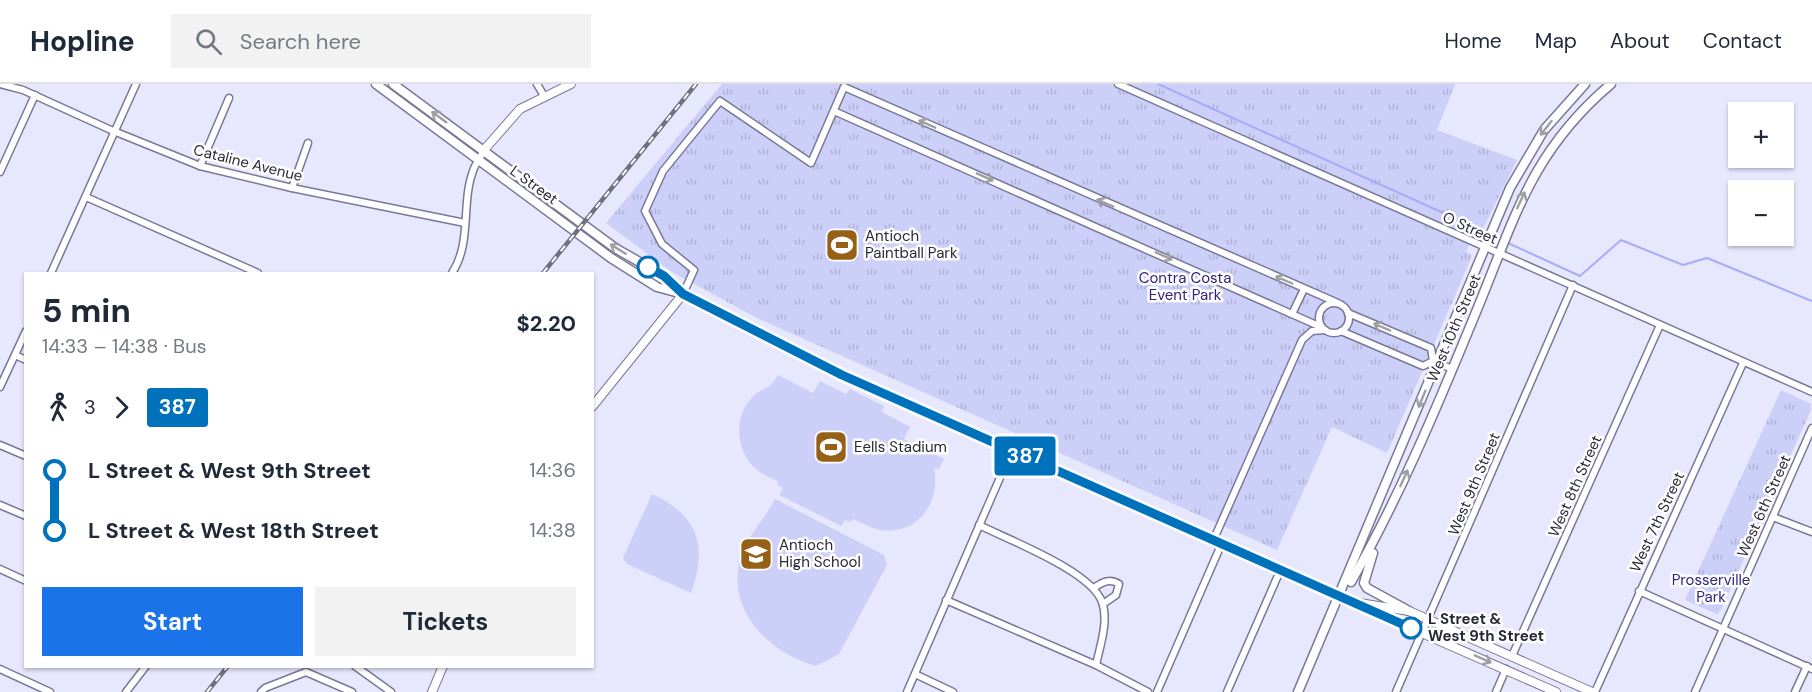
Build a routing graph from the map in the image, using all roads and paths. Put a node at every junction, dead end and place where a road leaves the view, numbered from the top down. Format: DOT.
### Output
graph roads {
  1 [pos="0,84"];
  2 [pos="136,84"];
  3 [pos="376,84"];
  4 [pos="393,84"];
  5 [pos="537,84"];
  6 [pos="571,84"];
  7 [pos="1118,84"];
  8 [pos="1585,84"];
  9 [pos="1611,84"];
  10 [pos="35,95"];
  11 [pos="544,96"];
  12 [pos="230,98"];
  13 [pos="836,112"];
  14 [pos="114,131"];
  15 [pos="308,143"];
  16 [pos="484,150"];
  17 [pos="478,160"];
  18 [pos="200,166"];
  19 [pos="0,172"];
  20 [pos="292,188"];
  21 [pos="86,196"];
  22 [pos="465,223"];
  23 [pos="1486,249"];
  24 [pos="1500,254"];
  25 [pos="51,272"];
  26 [pos="256,272"];
  27 [pos="453,272"];
  28 [pos="1573,285"];
  29 [pos="1304,289"];
  30 [pos="683,294"];
  31 [pos="1338,303"];
  32 [pos="1348,313"];
  33 [pos="1292,314"];
  34 [pos="1660,325"];
  35 [pos="1323,328"];
  36 [pos="1341,331"];
  37 [pos="24,335"];
  38 [pos="15,355"];
  39 [pos="24,359"];
  40 [pos="1435,362"];
  41 [pos="1743,363"];
  42 [pos="1452,369"];
  43 [pos="0,387"];
  44 [pos="1812,392"];
  45 [pos="594,405"];
  46 [pos="1812,428"];
  47 [pos="0,445"];
  48 [pos="1012,450"];
  49 [pos="24,455"];
  50 [pos="0,505"];
  51 [pos="24,515"];
  52 [pos="1773,517"];
  53 [pos="979,525"];
  54 [pos="1383,526"];
  55 [pos="1812,532"];
  56 [pos="1217,543"];
  57 [pos="0,569"];
  58 [pos="1280,571"];
  59 [pos="24,580"];
  60 [pos="1095,587"];
  61 [pos="1639,591"];
  62 [pos="1340,597"];
  63 [pos="946,600"];
  64 [pos="1353,602"];
  65 [pos="1103,604"];
  66 [pos="1409,611"];
  67 [pos="1429,619"];
  68 [pos="1722,629"];
  69 [pos="1423,633"];
  70 [pos="1512,656"];
  71 [pos="1096,665"];
  72 [pos="144,668"];
  73 [pos="358,668"];
  74 [pos="442,668"];
  75 [pos="1809,668"];
  76 [pos="0,669"];
  77 [pos="1506,669"];
  78 [pos="915,675"];
  79 [pos="50,692"];
  80 [pos="126,692"];
  81 [pos="261,692"];
  82 [pos="352,692"];
  83 [pos="391,692"];
  84 [pos="432,692"];
  85 [pos="907,692"];
  86 [pos="953,692"];
  87 [pos="1148,692"];
  88 [pos="1157,692"];
  89 [pos="1227,692"];
  90 [pos="1298,692"];
  91 [pos="1396,692"];
  92 [pos="1496,692"];
  93 [pos="1556,692"];
  94 [pos="1594,692"];
  95 [pos="1695,692"];
  96 [pos="1795,692"];
  1 -- 10 [label="street, Cataline Avenue"];
  2 -- 14 [label="street"];
  3 -- 17 [label="main road, L Street"];
  16 -- 4 [label="main road, L Street, one-way"];
  5 -- 11 [label="street"];
  6 -- 11 [label="street"];
  7 -- 23 [label="street, O Street"];
  8 -- 23 [label="main road, West 10th Street, one-way"];
  24 -- 9 [label="main road, West 10th Street, one-way"];
  10 -- 14 [label="street, Cataline Avenue"];
  10 -- 19 [label="street"];
  11 -- 16 [label="street"];
  12 -- 18 [label="street"];
  29 -- 13 [label="street, one-way"];
  13 -- 30 [label="street"];
  13 -- 33 [label="street, one-way"];
  14 -- 18 [label="street, Cataline Avenue"];
  14 -- 21 [label="street"];
  15 -- 20 [label="street"];
  16 -- 17 [label="street"];
  30 -- 16 [label="main road, L Street, one-way"];
  17 -- 22 [label="street"];
  17 -- 30 [label="main road, L Street"];
  18 -- 20 [label="street, Cataline Avenue"];
  20 -- 22 [label="street, Cataline Avenue"];
  21 -- 25 [label="street"];
  21 -- 26 [label="street"];
  22 -- 27 [label="street"];
  23 -- 24 [label="street, O Street"];
  23 -- 40 [label="main road, West 10th Street"];
  24 -- 28 [label="street, O Street"];
  24 -- 42 [label="main road, West 10th Street"];
  28 -- 34 [label="street, O Street"];
  28 -- 67 [label="street, West 9th Street"];
  29 -- 31 [label="street"];
  29 -- 33 [label="street"];
  30 -- 45 [label="street"];
  30 -- 48 [label="main road, L Street"];
  31 -- 32 [label="street"];
  31 -- 35 [label="street"];
  32 -- 36 [label="street"];
  40 -- 32 [label="street, one-way"];
  33 -- 35 [label="street"];
  34 -- 41 [label="street, O Street"];
  34 -- 70 [label="street, West 8th Street"];
  35 -- 36 [label="street"];
  35 -- 56 [label="street"];
  36 -- 40 [label="street"];
  37 -- 38 [label="street"];
  38 -- 39 [label="street"];
  38 -- 43 [label="street"];
  40 -- 42 [label="street"];
  40 -- 62 [label="main road, West 10th Street, one-way"];
  41 -- 44 [label="street, O Street"];
  41 -- 61 [label="street, West 7th Street"];
  54 -- 42 [label="main road, West 10th Street, one-way"];
  46 -- 52 [label="street, West 6th Street"];
  47 -- 49 [label="street"];
  48 -- 53 [label="street"];
  48 -- 56 [label="main road, L Street"];
  50 -- 51 [label="street"];
  52 -- 55 [label="street"];
  52 -- 68 [label="street, West 6th Street"];
  53 -- 60 [label="street"];
  53 -- 63 [label="street"];
  54 -- 62 [label="main road, West 10th Street"];
  54 -- 66 [label="main road"];
  56 -- 58 [label="main road, L Street"];
  56 -- 88 [label="street"];
  57 -- 59 [label="street"];
  58 -- 62 [label="main road, L Street"];
  58 -- 89 [label="street"];
  60 -- 65 [label="street"];
  60 -- 65 [label="street"];
  61 -- 68 [label="street"];
  61 -- 94 [label="street, West 7th Street"];
  62 -- 64 [label="street, L Street"];
  62 -- 90 [label="main road, West 10th Street"];
  63 -- 71 [label="street"];
  63 -- 78 [label="street"];
  64 -- 66 [label="street, L Street"];
  64 -- 69 [label="street, L Street"];
  65 -- 71 [label="street"];
  66 -- 67 [label="street, L Street"];
  67 -- 69 [label="street, West 9th Street"];
  67 -- 70 [label="street, L Street"];
  68 -- 75 [label="street"];
  68 -- 95 [label="street, West 6th Street"];
  69 -- 77 [label="street, L Street, one-way"];
  69 -- 91 [label="street, West 9th Street"];
  70 -- 94 [label="street, L Street"];
  71 -- 87 [label="street"];
  72 -- 80 [label="street"];
  73 -- 83 [label="street"];
  74 -- 84 [label="street"];
  75 -- 96 [label="street"];
  76 -- 79 [label="street"];
  77 -- 92 [label="street"];
  77 -- 93 [label="street, L Street"];
  78 -- 85 [label="street"];
  78 -- 86 [label="street"];
  81 -- 82 [label="street"];
}
